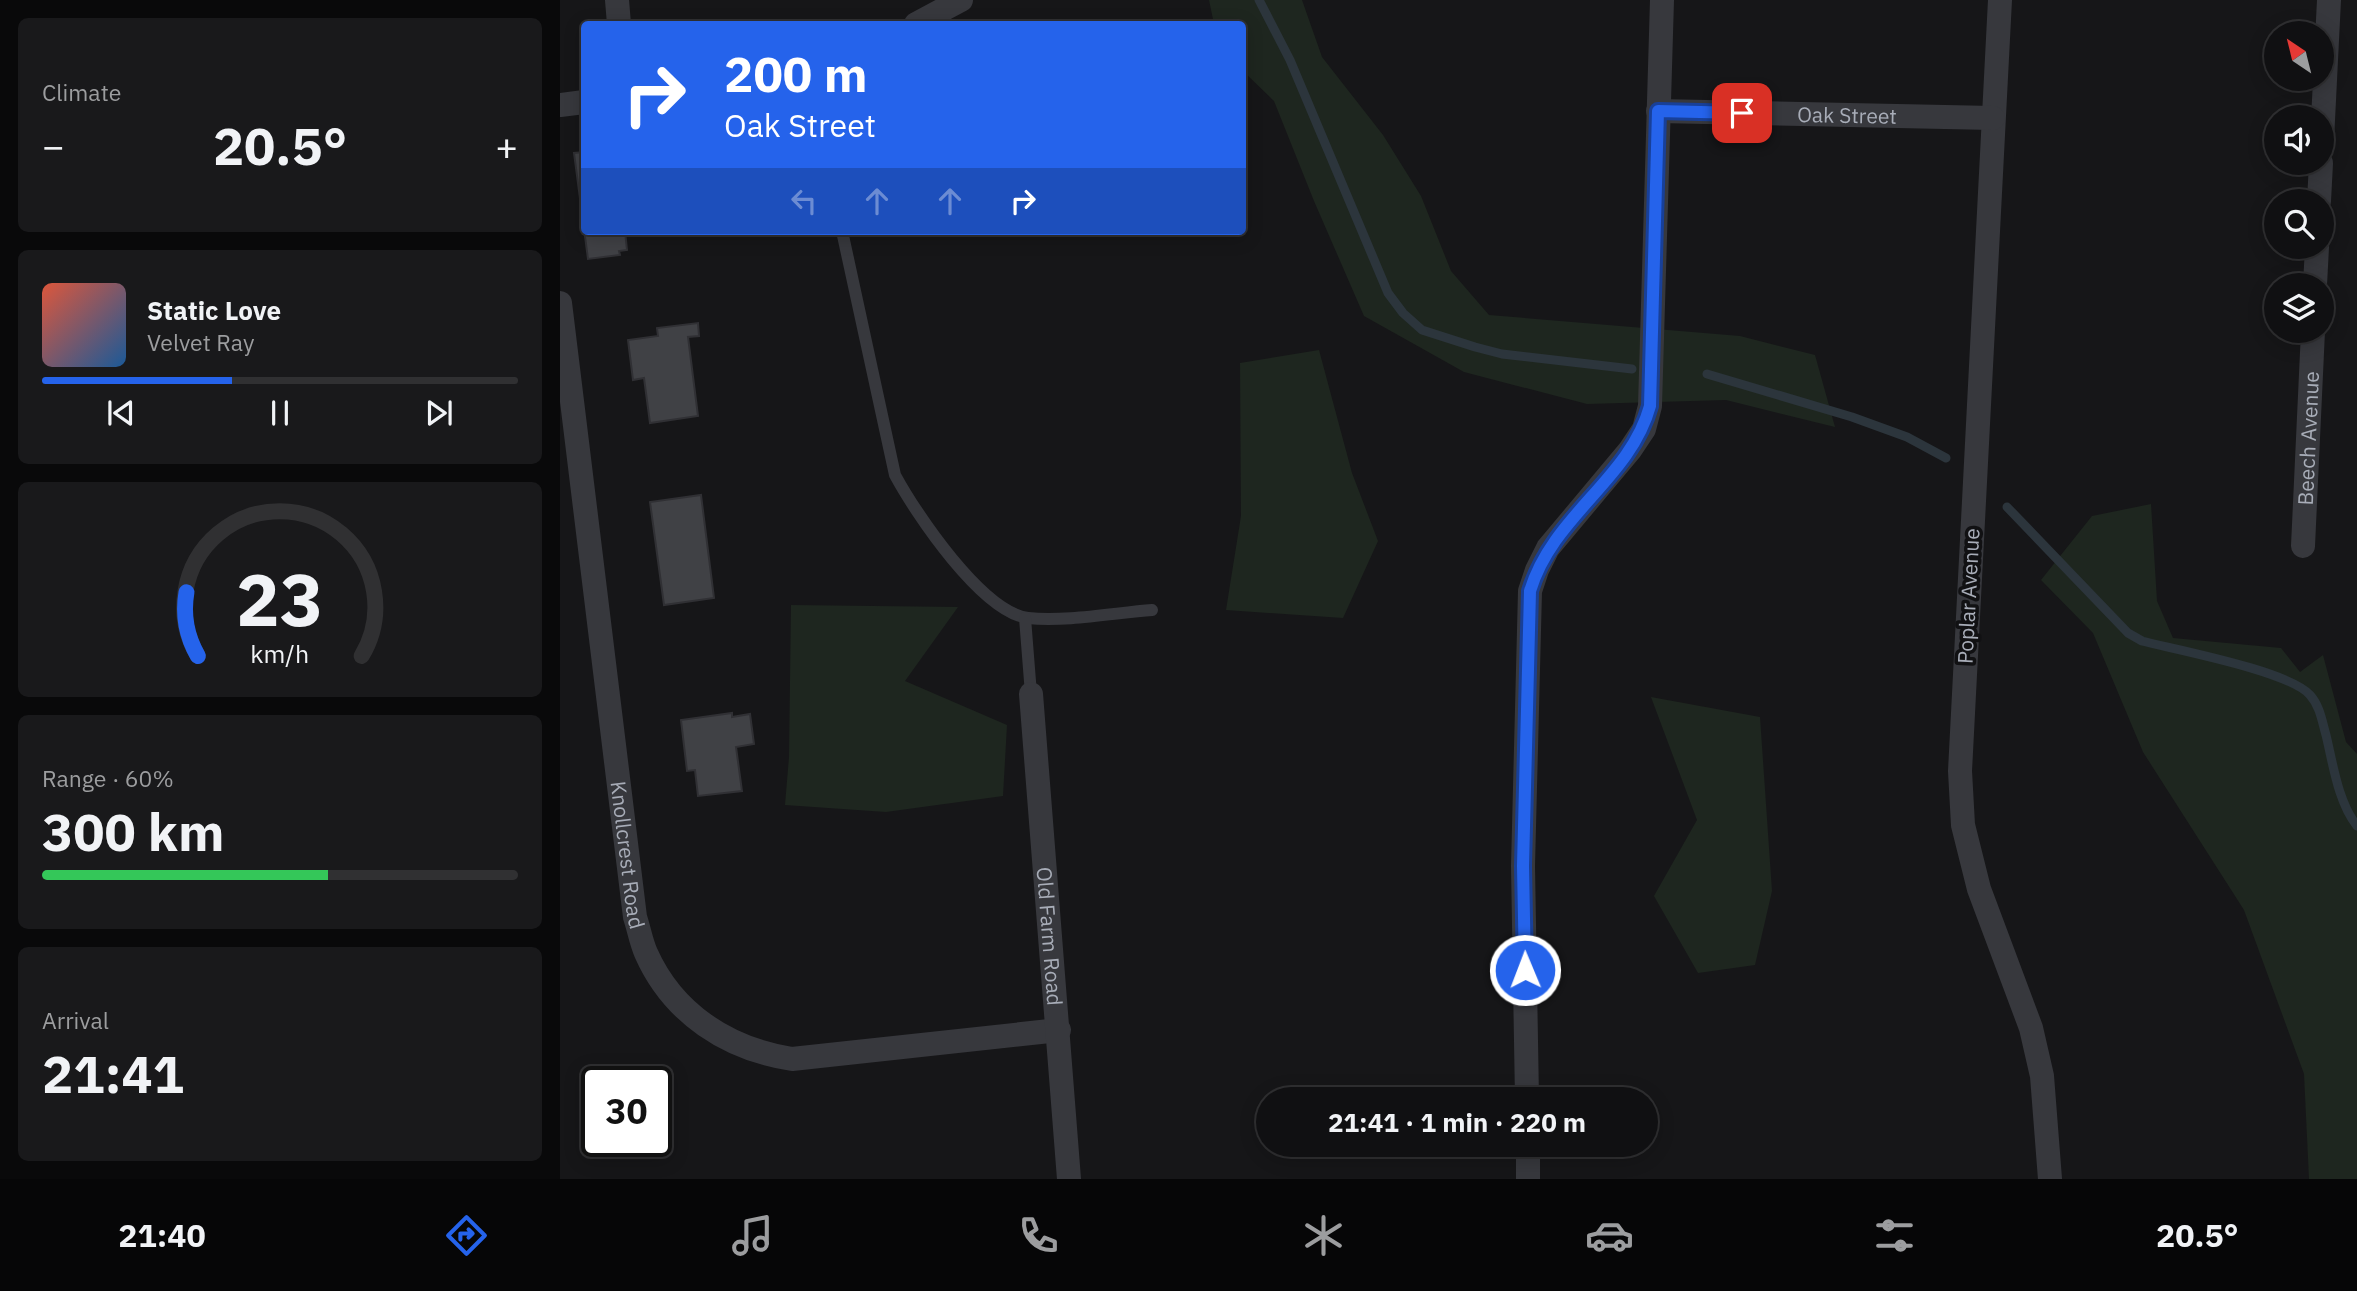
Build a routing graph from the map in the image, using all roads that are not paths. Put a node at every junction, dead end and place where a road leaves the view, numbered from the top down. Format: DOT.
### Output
graph roads {
  1 [pos="617,0"];
  2 [pos="961,0"];
  3 [pos="1662,0"];
  4 [pos="2000,0"];
  5 [pos="2329,0"];
  6 [pos="619,21"];
  7 [pos="922,21"];
  8 [pos="581,102"];
  9 [pos="560,105"];
  10 [pos="2324,105"];
  11 [pos="1658,111"];
  12 [pos="1993,118"];
  13 [pos="843,235"];
  14 [pos="560,303"];
  15 [pos="2312,343"];
  16 [pos="2303,546"];
  17 [pos="1152,610"];
  18 [pos="1025,618"];
  19 [pos="1031,694"];
  20 [pos="1059,1030"];
  21 [pos="1527,1087"];
  22 [pos="1528,1157"];
  23 [pos="1069,1179"];
  24 [pos="1528,1179"];
  25 [pos="2050,1179"];
  1 -- 6 [label="street"];
  2 -- 7 [label="street"];
  3 -- 11 [label="street"];
  4 -- 12 [label="street, Poplar Avenue"];
  5 -- 10 [label="street"];
  8 -- 9 [label="street"];
  11 -- 12 [label="street, Oak Street"];
  11 -- 21 [label="street"];
  12 -- 25 [label="street, Poplar Avenue"];
  13 -- 18 [label="lane"];
  14 -- 20 [label="street, Knollcrest Road"];
  15 -- 16 [label="street, Beech Avenue"];
  17 -- 18 [label="lane"];
  18 -- 19 [label="lane"];
  19 -- 20 [label="street, Old Farm Road"];
  20 -- 23 [label="street, Old Farm Road"];
  22 -- 24 [label="street"];
}
